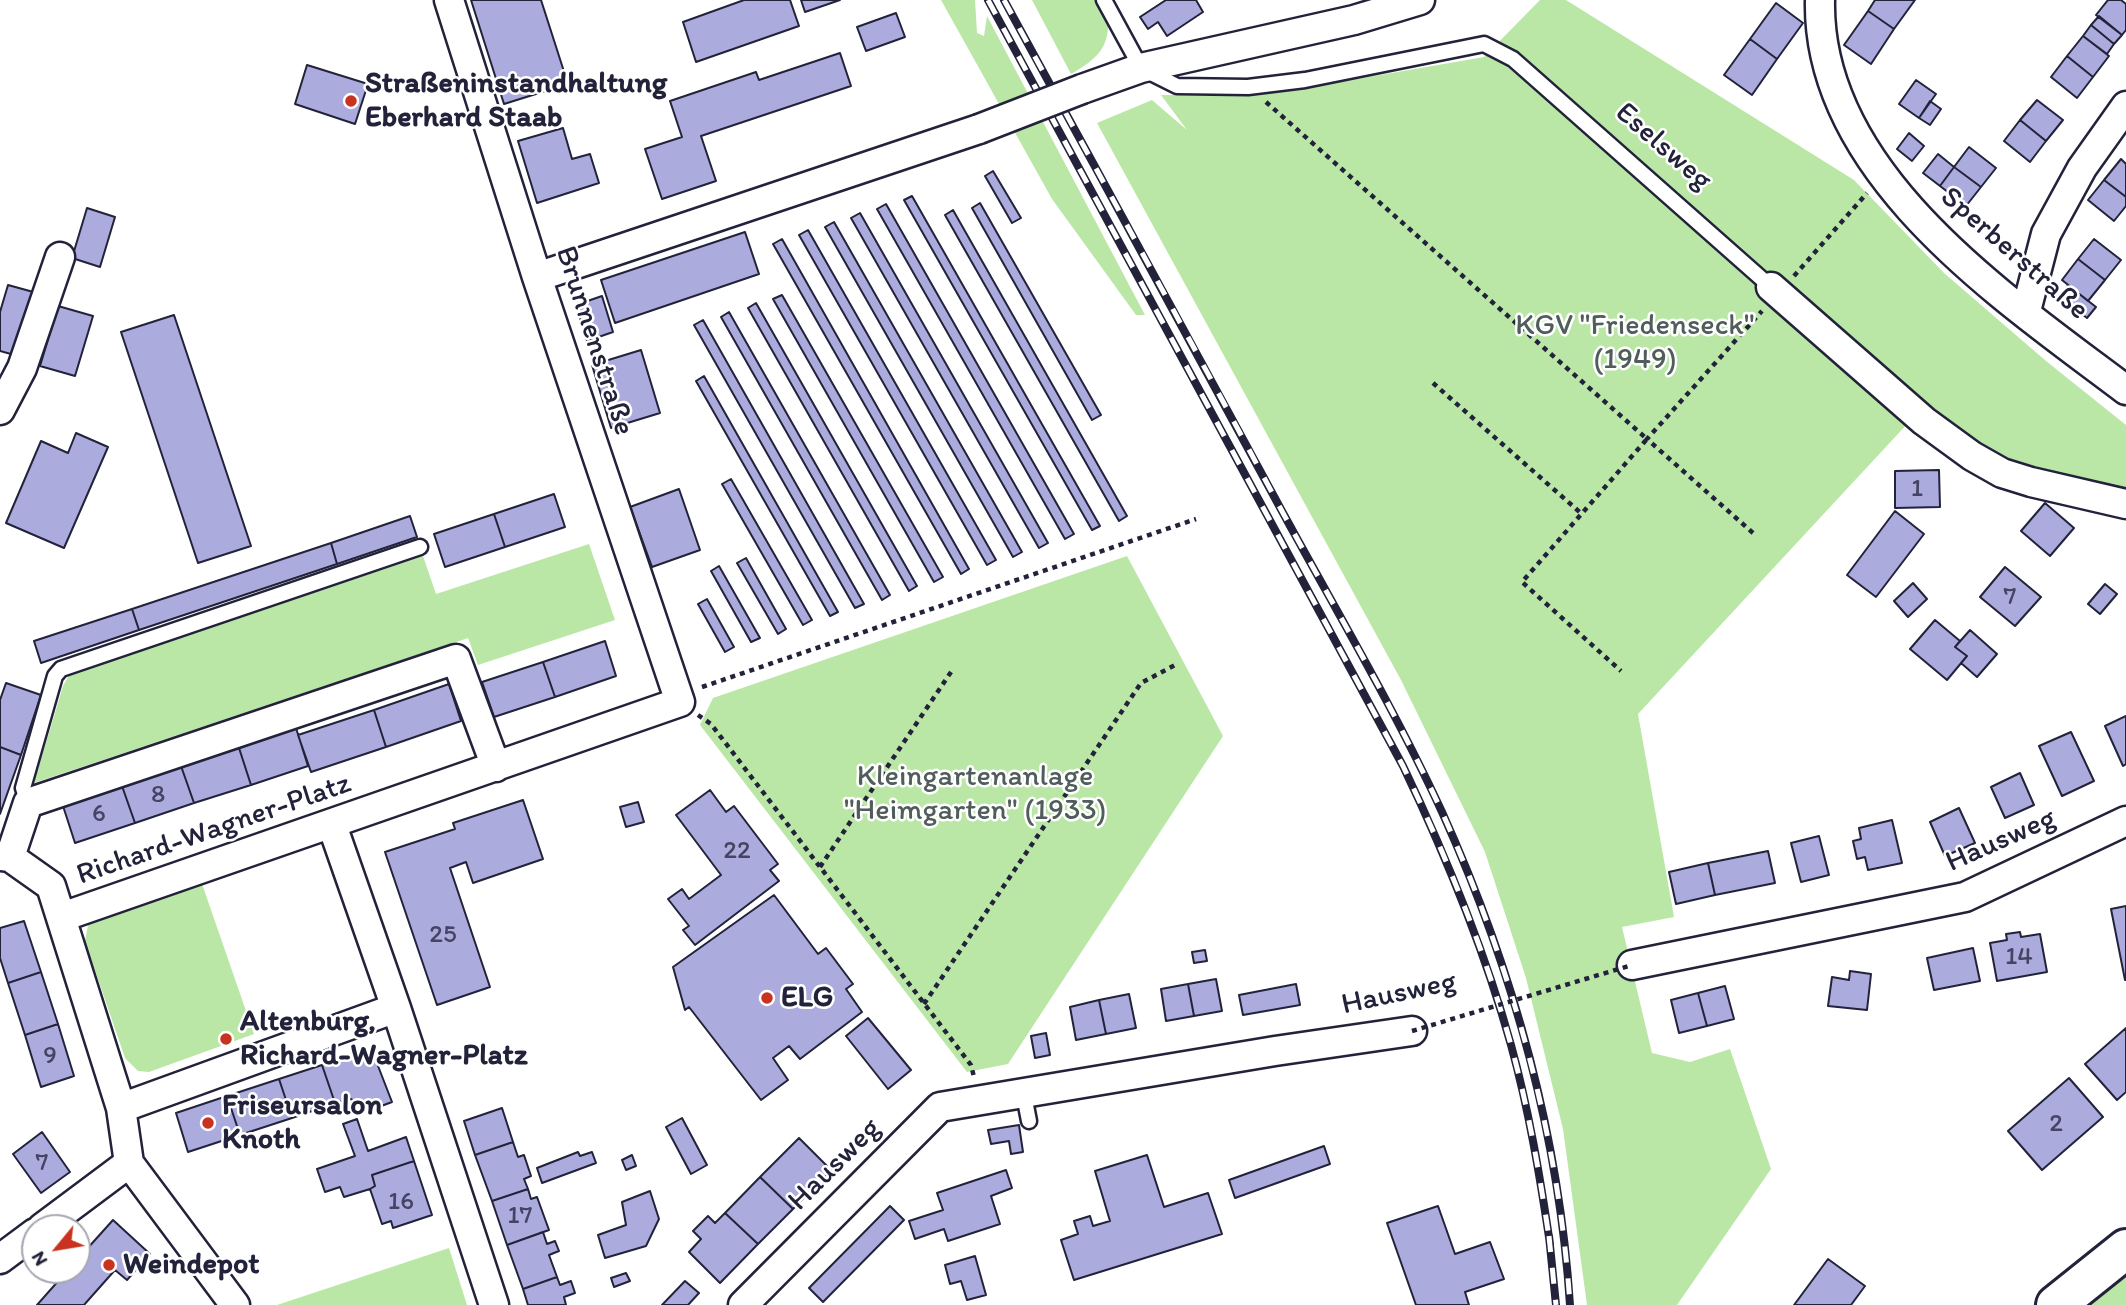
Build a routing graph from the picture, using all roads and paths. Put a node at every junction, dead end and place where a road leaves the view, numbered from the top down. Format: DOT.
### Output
graph roads {
  1 [pos="449,0"];
  2 [pos="1104,0"];
  3 [pos="1420,0"];
  4 [pos="1820,0"];
  5 [pos="1141,68"];
  6 [pos="1248,87"];
  7 [pos="2126,106"];
  8 [pos="60,257"];
  9 [pos="537,277"];
  10 [pos="1771,287"];
  11 [pos="2026,311"];
  12 [pos="1433,383"];
  13 [pos="2126,390"];
  14 [pos="0,411"];
  15 [pos="1647,439"];
  16 [pos="2126,504"];
  17 [pos="1583,515"];
  18 [pos="1196,519"];
  19 [pos="1753,533"];
  20 [pos="420,547"];
  21 [pos="1177,664"];
  22 [pos="953,669"];
  23 [pos="1621,671"];
  24 [pos="679,699"];
  25 [pos="496,767"];
  26 [pos="28,803"];
  27 [pos="2126,821"];
  28 [pos="332,825"];
  29 [pos="5,856"];
  30 [pos="820,867"];
  31 [pos="62,917"];
  32 [pos="1632,965"];
  33 [pos="924,1004"];
  34 [pos="396,1008"];
  35 [pos="1412,1031"];
  36 [pos="979,1102"];
  37 [pos="121,1108"];
  38 [pos="129,1163"];
  39 [pos="61,1214"];
  40 [pos="2126,1249"];
  41 [pos="236,1305"];
  42 [pos="494,1305"];
  43 [pos="743,1305"];
  44 [pos="2056,1305"];
  1 -- 9 [label="street, Brunnenstraße"];
  2 -- 5 [label="lane"];
  3 -- 5 [label="street"];
  4 -- 11 [label="street, Sperberstraße"];
  5 -- 6 [label="lane, Eselsweg"];
  5 -- 9 [label="street, bridge"];
  6 -- 10 [label="lane, Eselsweg"];
  6 -- 15 [label="path"];
  7 -- 11 [label="street"];
  8 -- 14 [label="street"];
  9 -- 24 [label="street, Brunnenstraße"];
  10 -- 16 [label="street, Eselsweg"];
  11 -- 13 [label="street, Sperberstraße"];
  12 -- 17 [label="path"];
  15 -- 17 [label="path"];
  15 -- 19 [label="path"];
  17 -- 23 [label="path"];
  18 -- 24 [label="path"];
  20 -- 26 [label="lane"];
  21 -- 33 [label="path"];
  22 -- 30 [label="path"];
  24 -- 25 [label="street, Richard-Wagner-Platz"];
  24 -- 30 [label="path"];
  25 -- 26 [label="street"];
  25 -- 28 [label="street, Richard-Wagner-Platz"];
  26 -- 29 [label="street"];
  27 -- 32 [label="street, Hausweg"];
  28 -- 31 [label="street, Richard-Wagner-Platz"];
  28 -- 34 [label="street"];
  29 -- 31 [label="street"];
  30 -- 33 [label="path"];
  31 -- 37 [label="street, Richard-Wagner-Platz"];
  32 -- 35 [label="path, Hausweg, bridge"];
  33 -- 36 [label="path"];
  34 -- 37 [label="street"];
  34 -- 42 [label="street"];
  35 -- 36 [label="street, Hausweg"];
  36 -- 43 [label="street, Hausweg"];
  37 -- 38 [label="street, Richard-Wagner-Platz"];
  38 -- 39 [label="street"];
  38 -- 41 [label="street"];
  40 -- 44 [label="street"];
}
